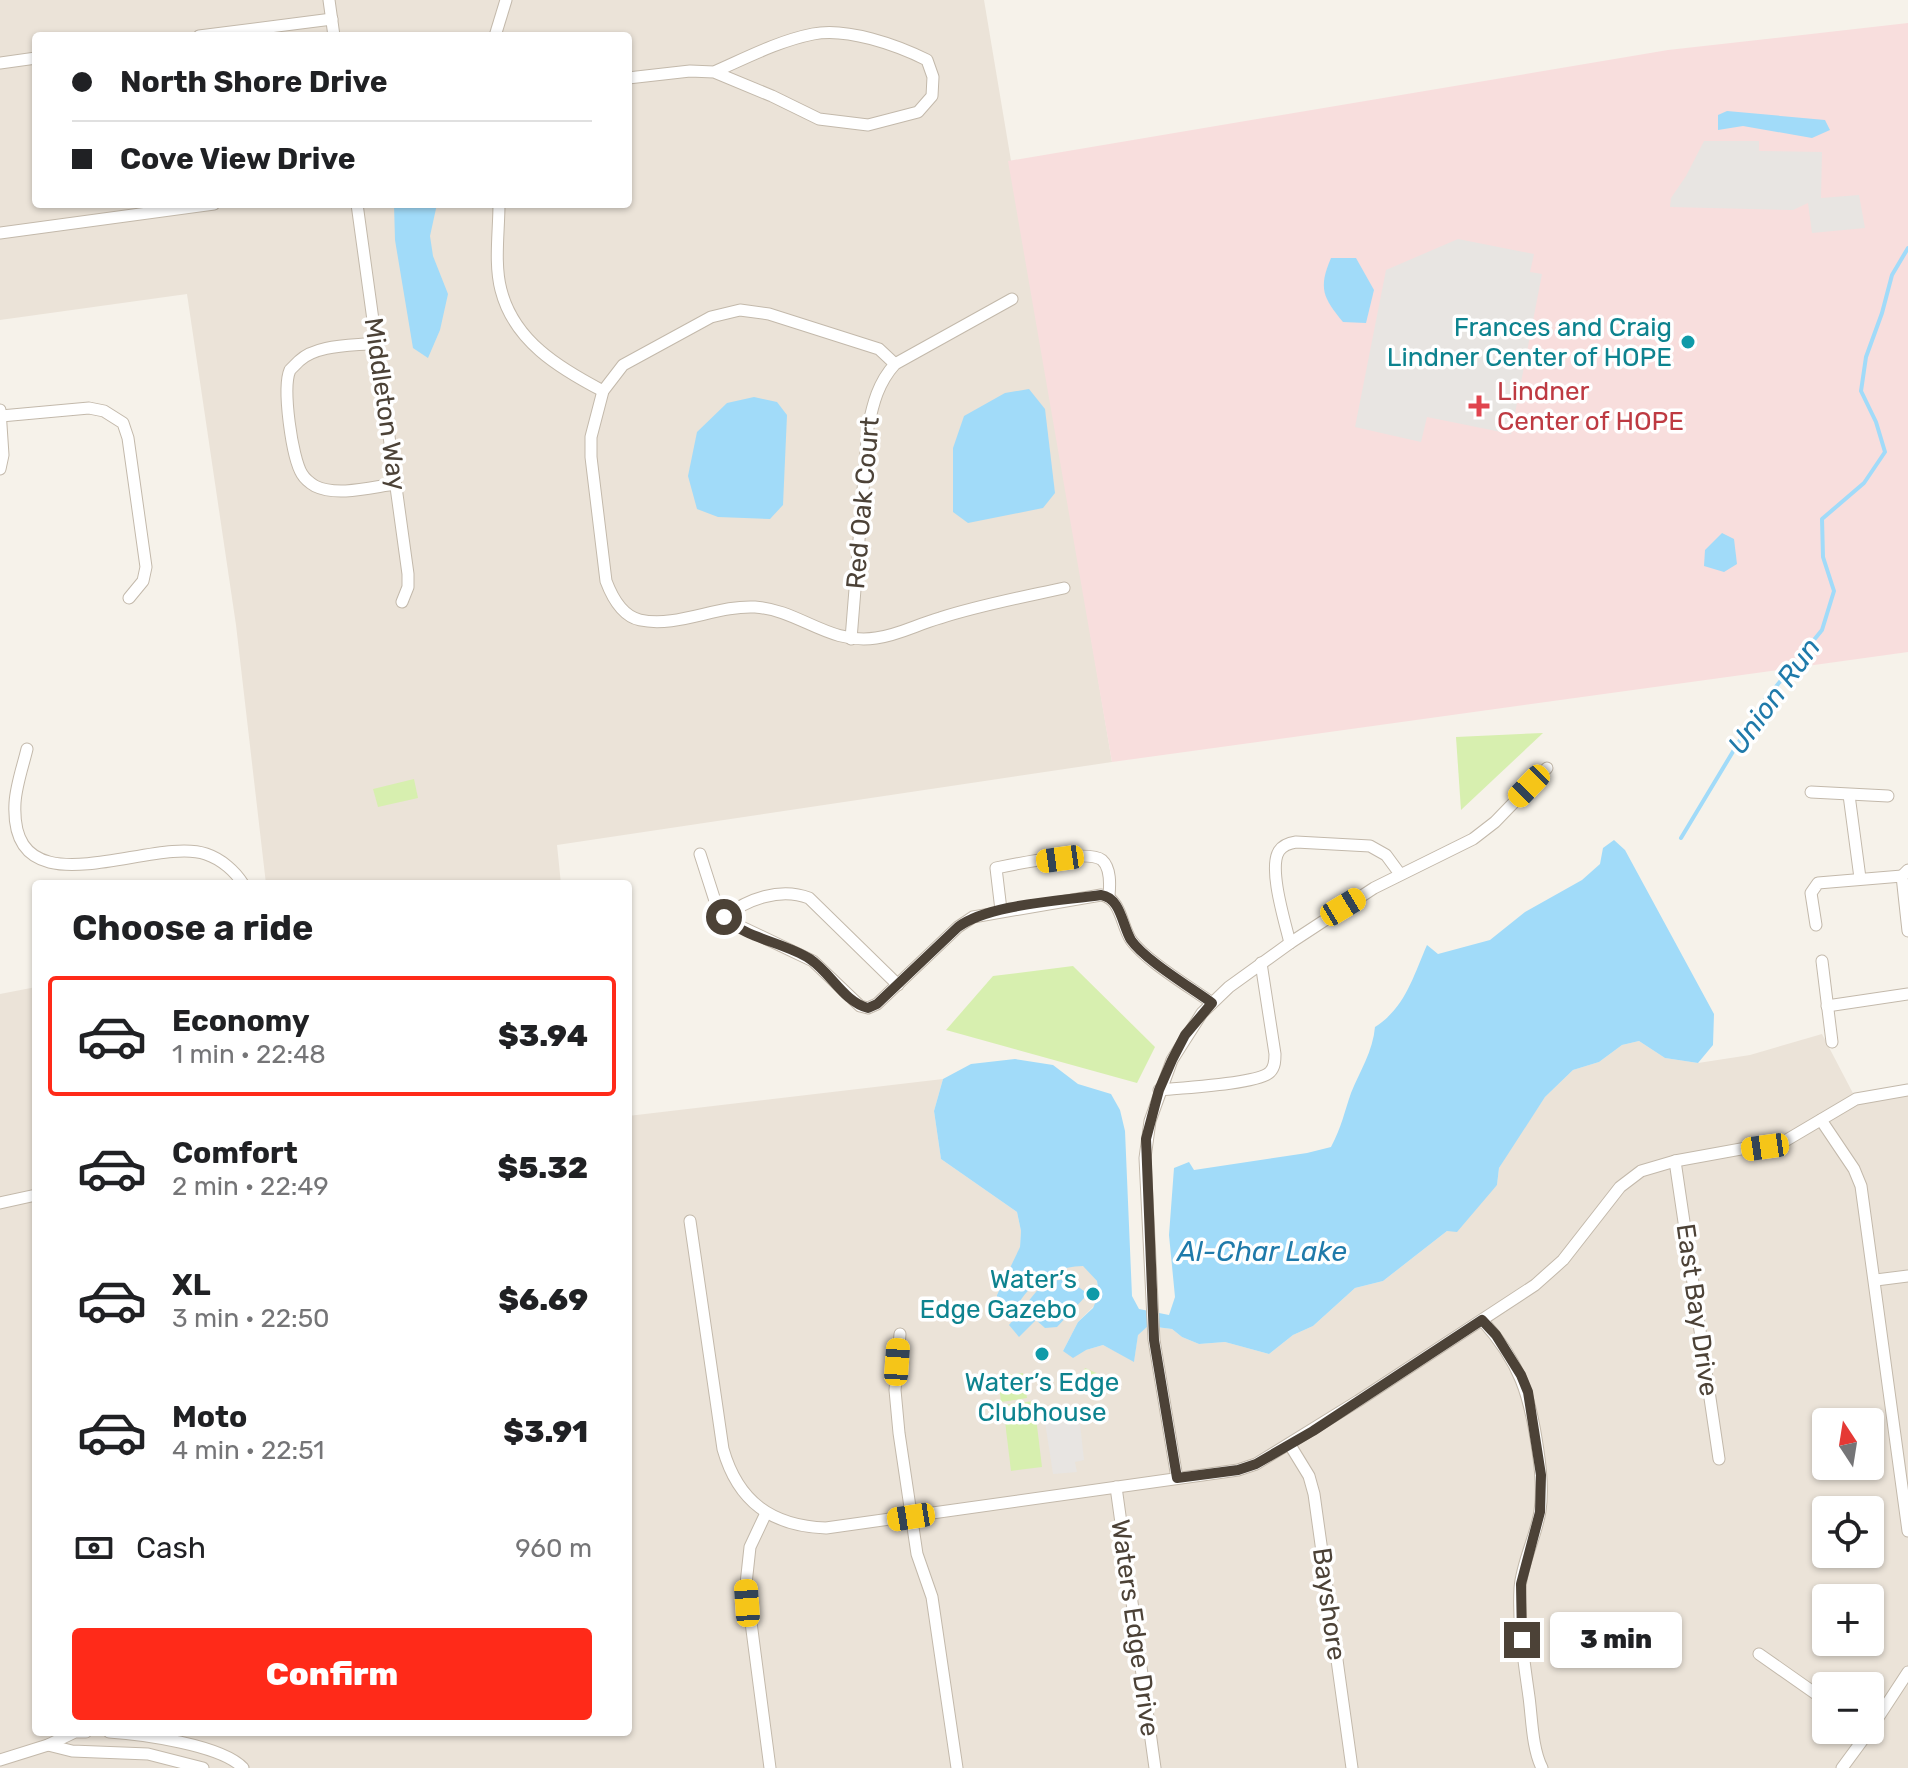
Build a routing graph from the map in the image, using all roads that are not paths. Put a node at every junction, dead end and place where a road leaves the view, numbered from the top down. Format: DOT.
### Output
graph roads {
  1 [pos="329,0"];
  2 [pos="506,0"];
  3 [pos="332,19"];
  4 [pos="230,32"];
  5 [pos="334,32"];
  6 [pos="496,32"];
  7 [pos="32,59"];
  8 [pos="0,63"];
  9 [pos="714,72"];
  10 [pos="632,78"];
  11 [pos="184,208"];
  12 [pos="358,208"];
  13 [pos="499,208"];
  14 [pos="0,233"];
  15 [pos="1012,299"];
  16 [pos="376,343"];
  17 [pos="895,364"];
  18 [pos="603,391"];
  19 [pos="0,409"];
  20 [pos="1,416"];
  21 [pos="0,469"];
  22 [pos="395,484"];
  23 [pos="1064,588"];
  24 [pos="129,598"];
  25 [pos="402,602"];
  26 [pos="851,639"];
  27 [pos="27,749"];
  28 [pos="1547,768"];
  29 [pos="1811,792"];
  30 [pos="1849,795"];
  31 [pos="1888,796"];
  32 [pos="700,854"];
  33 [pos="1905,873"];
  34 [pos="1400,874"];
  35 [pos="1860,878"];
  36 [pos="240,879"];
  37 [pos="1109,896"];
  38 [pos="1001,910"];
  39 [pos="724,917"];
  40 [pos="1816,925"];
  41 [pos="1908,931"];
  42 [pos="1290,943"];
  43 [pos="1822,961"];
  44 [pos="1261,963"];
  45 [pos="898,985"];
  46 [pos="1908,994"];
  47 [pos="1212,1003"];
  48 [pos="1827,1006"];
  49 [pos="1832,1042"];
  50 [pos="1159,1090"];
  51 [pos="1908,1090"];
  52 [pos="1821,1120"];
  53 [pos="1675,1161"];
  54 [pos="32,1196"];
  55 [pos="0,1203"];
  56 [pos="690,1221"];
  57 [pos="1908,1276"];
  58 [pos="1876,1280"];
  59 [pos="1482,1320"];
  60 [pos="900,1334"];
  61 [pos="1290,1445"];
  62 [pos="1719,1459"];
  63 [pos="1177,1478"];
  64 [pos="1116,1487"];
  65 [pos="766,1513"];
  66 [pos="911,1517"];
  67 [pos="1908,1531"];
  68 [pos="1759,1654"];
  69 [pos="1908,1672"];
  70 [pos="1812,1691"];
  71 [pos="1884,1708"];
  72 [pos="67,1736"];
  73 [pos="152,1736"];
  74 [pos="171,1736"];
  75 [pos="1859,1744"];
  76 [pos="48,1745"];
  77 [pos="148,1754"];
  78 [pos="167,1758"];
  79 [pos="0,1760"];
  80 [pos="203,1768"];
  81 [pos="243,1768"];
  82 [pos="770,1768"];
  83 [pos="957,1768"];
  84 [pos="1155,1768"];
  85 [pos="1352,1768"];
  86 [pos="1542,1768"];
  87 [pos="1842,1768"];
  1 -- 3 [label="street"];
  2 -- 6 [label="street"];
  3 -- 4 [label="street"];
  3 -- 5 [label="street"];
  7 -- 8 [label="street"];
  9 -- 9 [label="street"];
  9 -- 10 [label="street"];
  11 -- 14 [label="street"];
  12 -- 16 [label="street, Middleton Way"];
  13 -- 18 [label="street"];
  15 -- 17 [label="street, Red Oak Court"];
  16 -- 22 [label="street, Middleton Way"];
  16 -- 22 [label="street"];
  17 -- 18 [label="street"];
  17 -- 26 [label="street, Red Oak Court"];
  18 -- 26 [label="street"];
  19 -- 20 [label="street"];
  20 -- 21 [label="street"];
  20 -- 24 [label="street"];
  22 -- 25 [label="street, Middleton Way"];
  23 -- 26 [label="street"];
  27 -- 36 [label="street"];
  28 -- 34 [label="street"];
  29 -- 30 [label="street"];
  30 -- 31 [label="street"];
  30 -- 35 [label="street"];
  32 -- 39 [label="street"];
  33 -- 35 [label="street"];
  33 -- 41 [label="street"];
  34 -- 42 [label="street"];
  34 -- 42 [label="street"];
  35 -- 40 [label="street"];
  37 -- 38 [label="street"];
  37 -- 38 [label="street"];
  37 -- 47 [label="street"];
  38 -- 45 [label="street"];
  39 -- 45 [label="street"];
  39 -- 45 [label="street"];
  42 -- 44 [label="street"];
  43 -- 48 [label="street"];
  44 -- 47 [label="street"];
  44 -- 50 [label="street"];
  46 -- 48 [label="street"];
  47 -- 50 [label="street"];
  48 -- 49 [label="street"];
  50 -- 63 [label="street"];
  51 -- 52 [label="street"];
  52 -- 53 [label="street"];
  52 -- 58 [label="street"];
  53 -- 59 [label="street"];
  53 -- 62 [label="street, East Bay Drive"];
  54 -- 55 [label="street"];
  56 -- 65 [label="street"];
  57 -- 58 [label="street"];
  58 -- 67 [label="street"];
  59 -- 61 [label="street"];
  59 -- 86 [label="street"];
  60 -- 66 [label="street"];
  61 -- 63 [label="street"];
  61 -- 85 [label="street, Bayshore"];
  63 -- 64 [label="street"];
  64 -- 66 [label="street"];
  64 -- 84 [label="street, Waters Edge Drive"];
  65 -- 66 [label="street"];
  65 -- 82 [label="street"];
  66 -- 83 [label="street"];
  68 -- 70 [label="street"];
  69 -- 71 [label="street"];
  72 -- 76 [label="street"];
  73 -- 77 [label="street"];
  74 -- 78 [label="street"];
  74 -- 81 [label="street"];
  75 -- 87 [label="street"];
  76 -- 77 [label="street"];
  76 -- 79 [label="street"];
  77 -- 78 [label="street"];
  78 -- 80 [label="street"];
}
